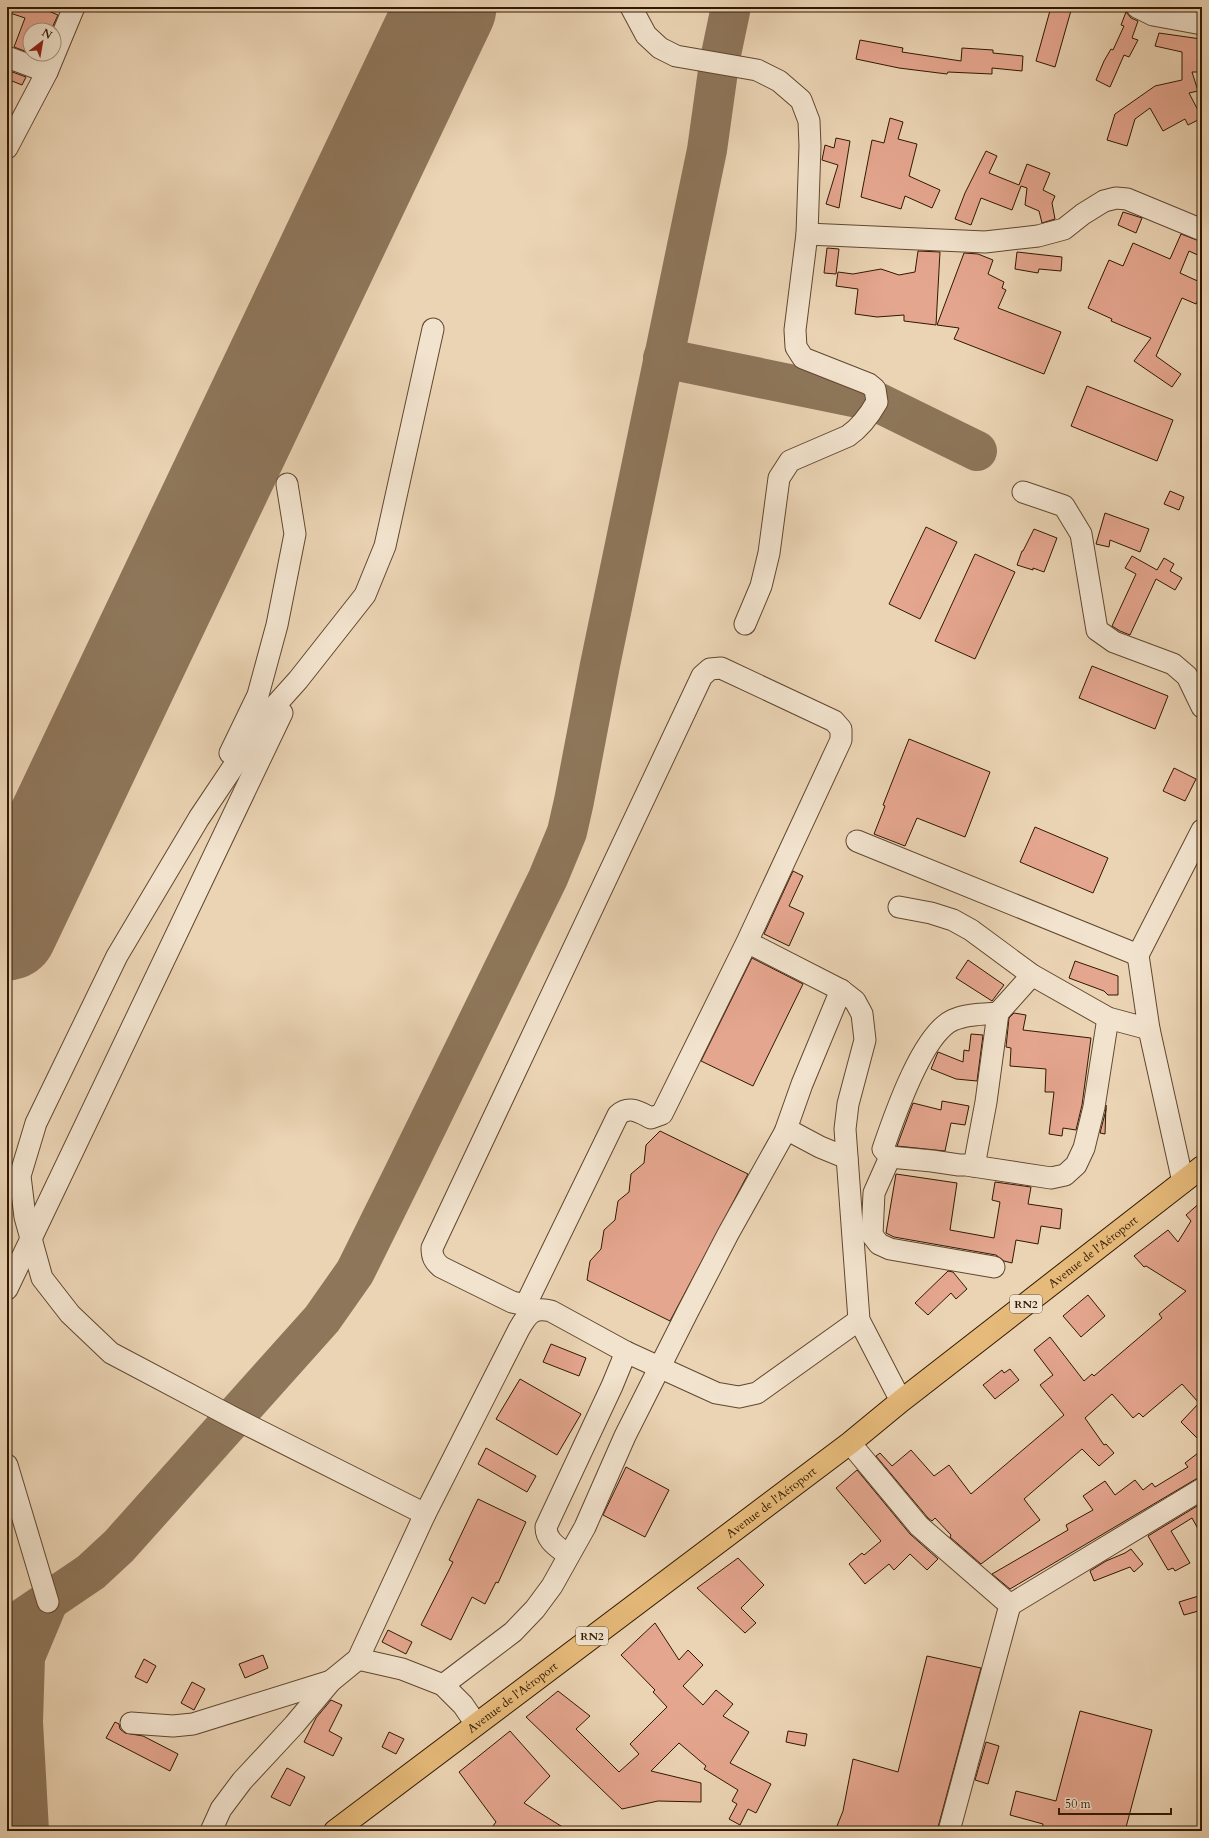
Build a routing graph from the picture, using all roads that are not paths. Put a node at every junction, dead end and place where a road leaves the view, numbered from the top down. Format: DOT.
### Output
graph roads {
  1 [pos="74,7"];
  2 [pos="631,7"];
  3 [pos="1137,7"];
  4 [pos="1202,24"];
  5 [pos="7,57"];
  6 [pos="47,72"];
  7 [pos="7,148"];
  8 [pos="1202,230"];
  9 [pos="807,234"];
  10 [pos="433,329"];
  11 [pos="287,484"];
  12 [pos="1023,492"];
  13 [pos="746,624"];
  14 [pos="298,680"];
  15 [pos="1202,707"];
  16 [pos="199,818"];
  17 [pos="1202,830"];
  18 [pos="857,841"];
  19 [pos="900,907"];
  20 [pos="746,942"];
  21 [pos="1138,955"];
  22 [pos="1032,975"];
  23 [pos="842,990"];
  24 [pos="998,1013"];
  25 [pos="1108,1018"];
  26 [pos="1149,1029"];
  27 [pos="785,1132"];
  28 [pos="890,1157"];
  29 [pos="847,1158"];
  30 [pos="974,1166"];
  31 [pos="1202,1167"];
  32 [pos="1183,1182"];
  33 [pos="31,1239"];
  34 [pos="994,1267"];
  35 [pos="7,1288"];
  36 [pos="859,1320"];
  37 [pos="626,1352"];
  38 [pos="662,1367"];
  39 [pos="901,1401"];
  40 [pos="850,1443"];
  41 [pos="7,1465"];
  42 [pos="1202,1489"];
  43 [pos="424,1514"];
  44 [pos="568,1555"];
  45 [pos="48,1602"];
  46 [pos="1010,1605"];
  47 [pos="358,1659"];
  48 [pos="331,1681"];
  49 [pos="443,1686"];
  50 [pos="131,1723"];
  51 [pos="476,1724"];
  52 [pos="212,1831"];
  53 [pos="335,1831"];
  54 [pos="948,1831"];
  1 -- 6 [label="street"];
  2 -- 9 [label="street"];
  3 -- 4 [label="street"];
  5 -- 6 [label="street"];
  6 -- 7 [label="street"];
  8 -- 9 [label="street"];
  9 -- 13 [label="street"];
  10 -- 14 [label="street"];
  11 -- 16 [label="street"];
  12 -- 15 [label="street"];
  14 -- 16 [label="street"];
  14 -- 33 [label="street"];
  16 -- 33 [label="street"];
  17 -- 21 [label="street"];
  18 -- 21 [label="street"];
  19 -- 22 [label="street"];
  20 -- 20 [label="street"];
  20 -- 23 [label="street"];
  21 -- 26 [label="street"];
  22 -- 24 [label="street"];
  22 -- 25 [label="street"];
  23 -- 27 [label="street"];
  23 -- 29 [label="street"];
  24 -- 28 [label="street"];
  24 -- 30 [label="street"];
  25 -- 26 [label="street"];
  25 -- 30 [label="street"];
  26 -- 32 [label="street"];
  27 -- 29 [label="street"];
  27 -- 38 [label="street"];
  28 -- 30 [label="street"];
  28 -- 34 [label="street"];
  29 -- 36 [label="street"];
  31 -- 32 [label="highway, Avenue de l'Aéroport / RN2"];
  32 -- 39 [label="highway, Avenue de l'Aéroport / RN2"];
  33 -- 35 [label="street"];
  33 -- 43 [label="street"];
  36 -- 38 [label="street"];
  36 -- 39 [label="street"];
  37 -- 38 [label="street"];
  37 -- 43 [label="street"];
  37 -- 44 [label="street"];
  38 -- 44 [label="street"];
  39 -- 40 [label="highway, Avenue de l'Aéroport / RN2"];
  40 -- 46 [label="street"];
  40 -- 51 [label="highway, Avenue de l'Aéroport / RN2"];
  41 -- 45 [label="street"];
  42 -- 46 [label="street"];
  43 -- 47 [label="street"];
  44 -- 49 [label="street"];
  46 -- 54 [label="street"];
  47 -- 48 [label="street"];
  47 -- 49 [label="street"];
  48 -- 50 [label="street"];
  48 -- 52 [label="street"];
  49 -- 51 [label="street"];
  51 -- 53 [label="highway, Avenue de l'Aéroport / RN2"];
}
